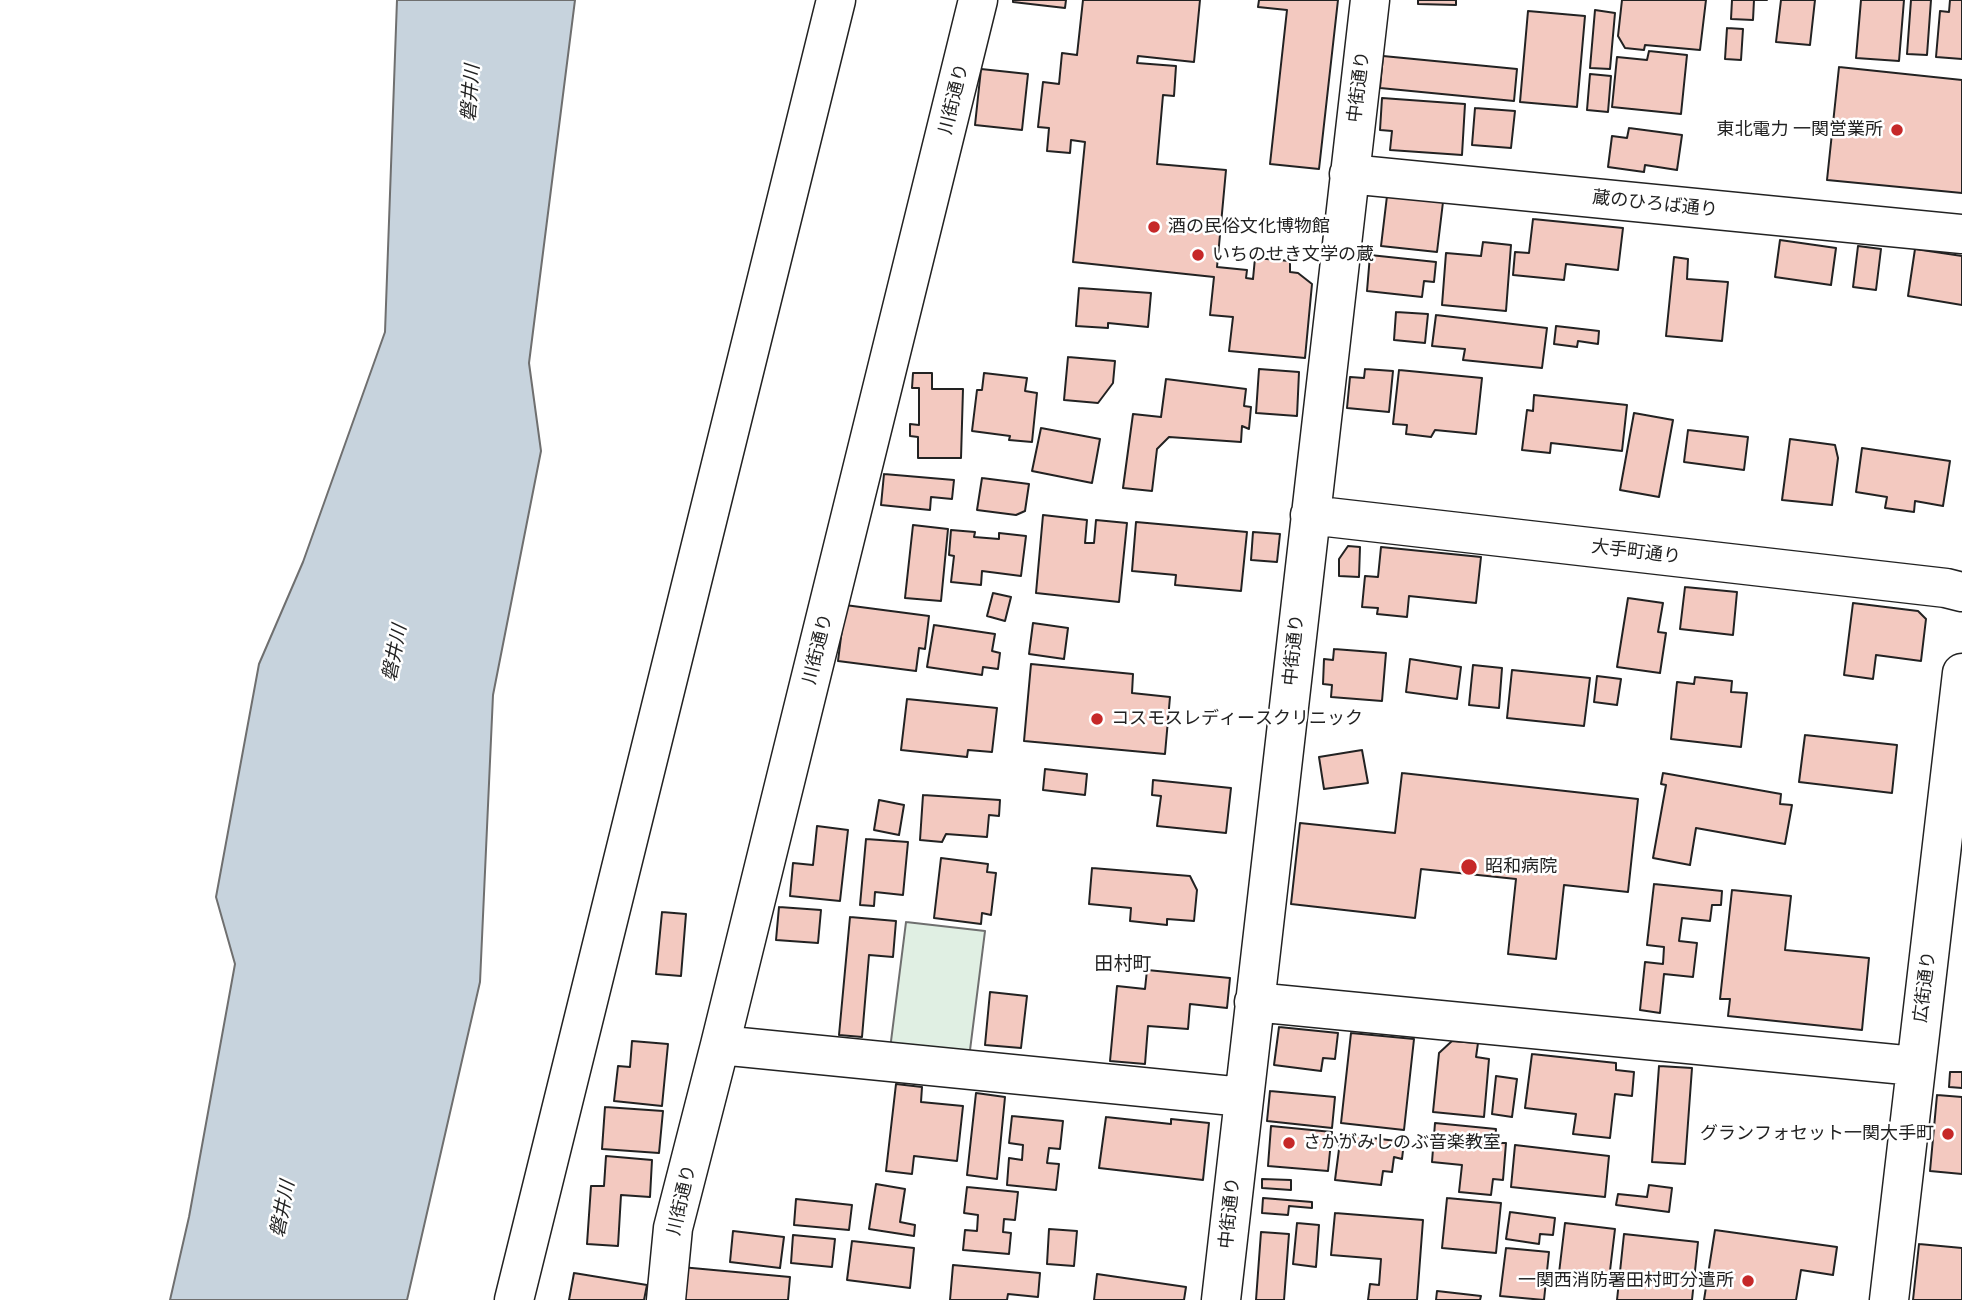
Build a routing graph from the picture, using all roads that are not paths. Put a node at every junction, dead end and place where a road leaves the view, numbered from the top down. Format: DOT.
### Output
graph roads {
  1 [pos="836,0"];
  2 [pos="978,0"];
  3 [pos="1370,0"];
  4 [pos="1349,174"];
  5 [pos="1962,234"];
  6 [pos="1310,515"];
  7 [pos="1962,592"];
  8 [pos="1962,673"];
  9 [pos="1254,1002"];
  10 [pos="720,1045"];
  11 [pos="1915,1066"];
  12 [pos="1243,1097"];
  13 [pos="514,1300"];
  14 [pos="666,1300"];
  15 [pos="1221,1300"];
  16 [pos="1889,1300"];
  1 -- 13 [label="street"];
  2 -- 10 [label="street, 川街通り"];
  3 -- 4 [label="street, 中街通り"];
  4 -- 5 [label="street, 蔵のひろば通り"];
  4 -- 6 [label="street, 中街通り"];
  6 -- 7 [label="street, 大手町通り"];
  6 -- 9 [label="street, 中街通り"];
  8 -- 11 [label="street, 広街通り"];
  9 -- 11 [label="street"];
  9 -- 12 [label="street, 中街通り"];
  10 -- 12 [label="street"];
  10 -- 14 [label="street, 川街通り"];
  11 -- 16 [label="street, 広街通り"];
  12 -- 15 [label="street, 中街通り"];
}
